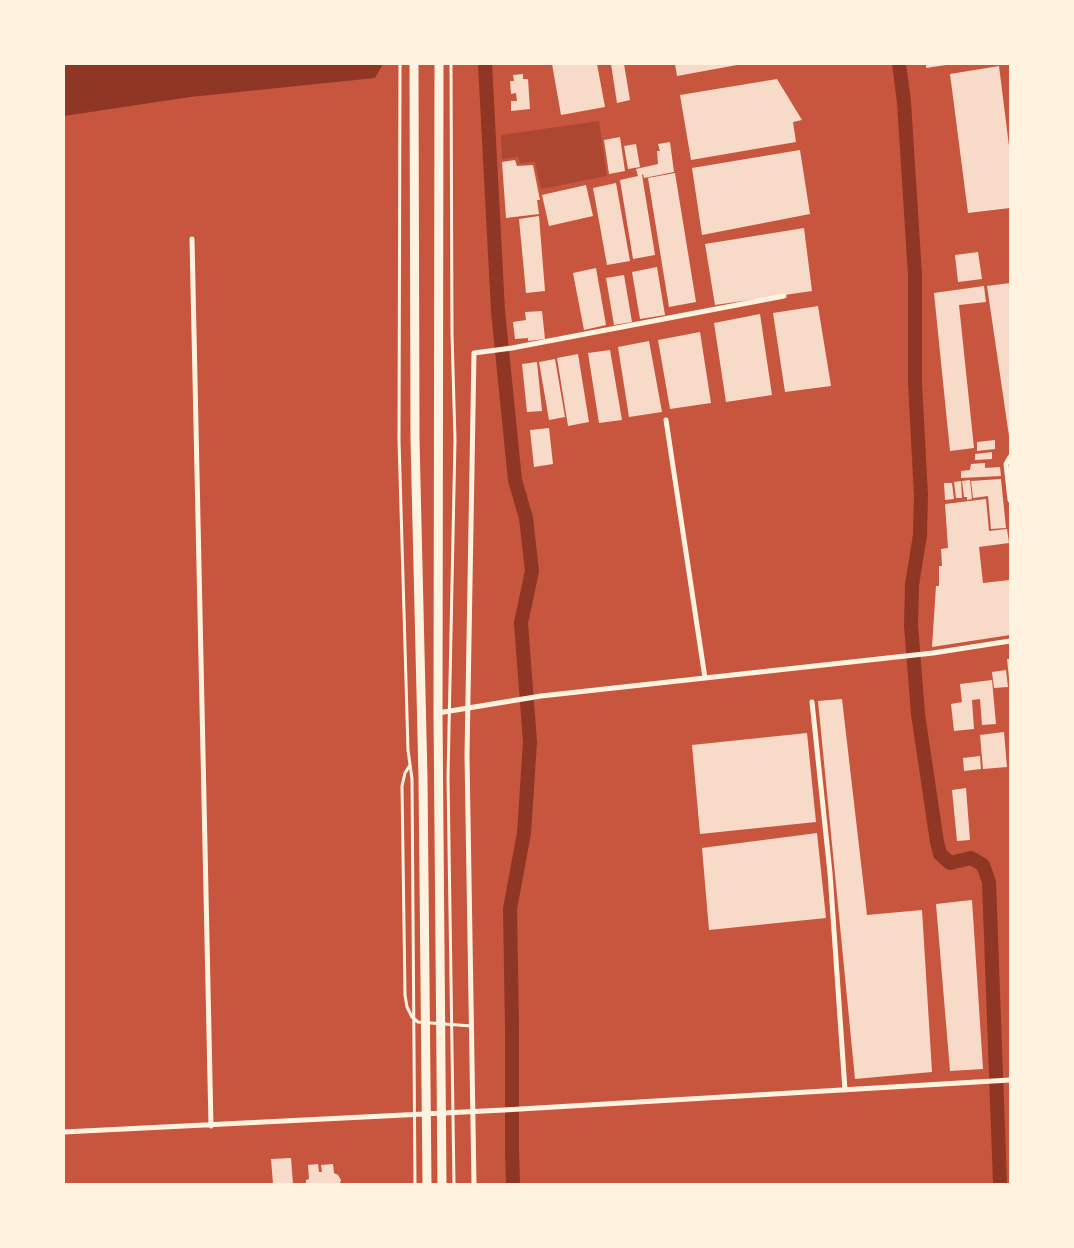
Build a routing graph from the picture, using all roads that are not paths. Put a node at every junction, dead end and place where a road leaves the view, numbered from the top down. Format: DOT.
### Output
graph roads {
  1 [pos="400,64"];
  2 [pos="414,64"];
  3 [pos="438,64"];
  4 [pos="450,64"];
  5 [pos="192,239"];
  6 [pos="784,296"];
  7 [pos="666,420"];
  8 [pos="1010,457"];
  9 [pos="1010,500"];
  10 [pos="1010,641"];
  11 [pos="705,678"];
  12 [pos="812,702"];
  13 [pos="468,710"];
  14 [pos="448,712"];
  15 [pos="438,713"];
  16 [pos="410,764"];
  17 [pos="471,1026"];
  18 [pos="1010,1080"];
  19 [pos="845,1090"];
  20 [pos="472,1112"];
  21 [pos="211,1126"];
  22 [pos="64,1132"];
  23 [pos="415,1184"];
  24 [pos="427,1184"];
  25 [pos="442,1184"];
  26 [pos="454,1184"];
  27 [pos="474,1184"];
  1 -- 16 [label="lane"];
  2 -- 24 [label="main road"];
  3 -- 15 [label="main road"];
  4 -- 14 [label="lane"];
  5 -- 21 [label="street"];
  6 -- 13 [label="street"];
  7 -- 11 [label="street"];
  8 -- 9 [label="street"];
  10 -- 11 [label="street"];
  11 -- 13 [label="street"];
  12 -- 19 [label="street"];
  13 -- 14 [label="street"];
  13 -- 17 [label="street"];
  14 -- 15 [label="street"];
  14 -- 26 [label="lane"];
  15 -- 25 [label="main road"];
  16 -- 17 [label="lane"];
  16 -- 23 [label="lane"];
  17 -- 20 [label="street"];
  18 -- 19 [label="street"];
  19 -- 20 [label="street"];
  20 -- 21 [label="street"];
  20 -- 27 [label="street"];
  21 -- 22 [label="street"];
}
